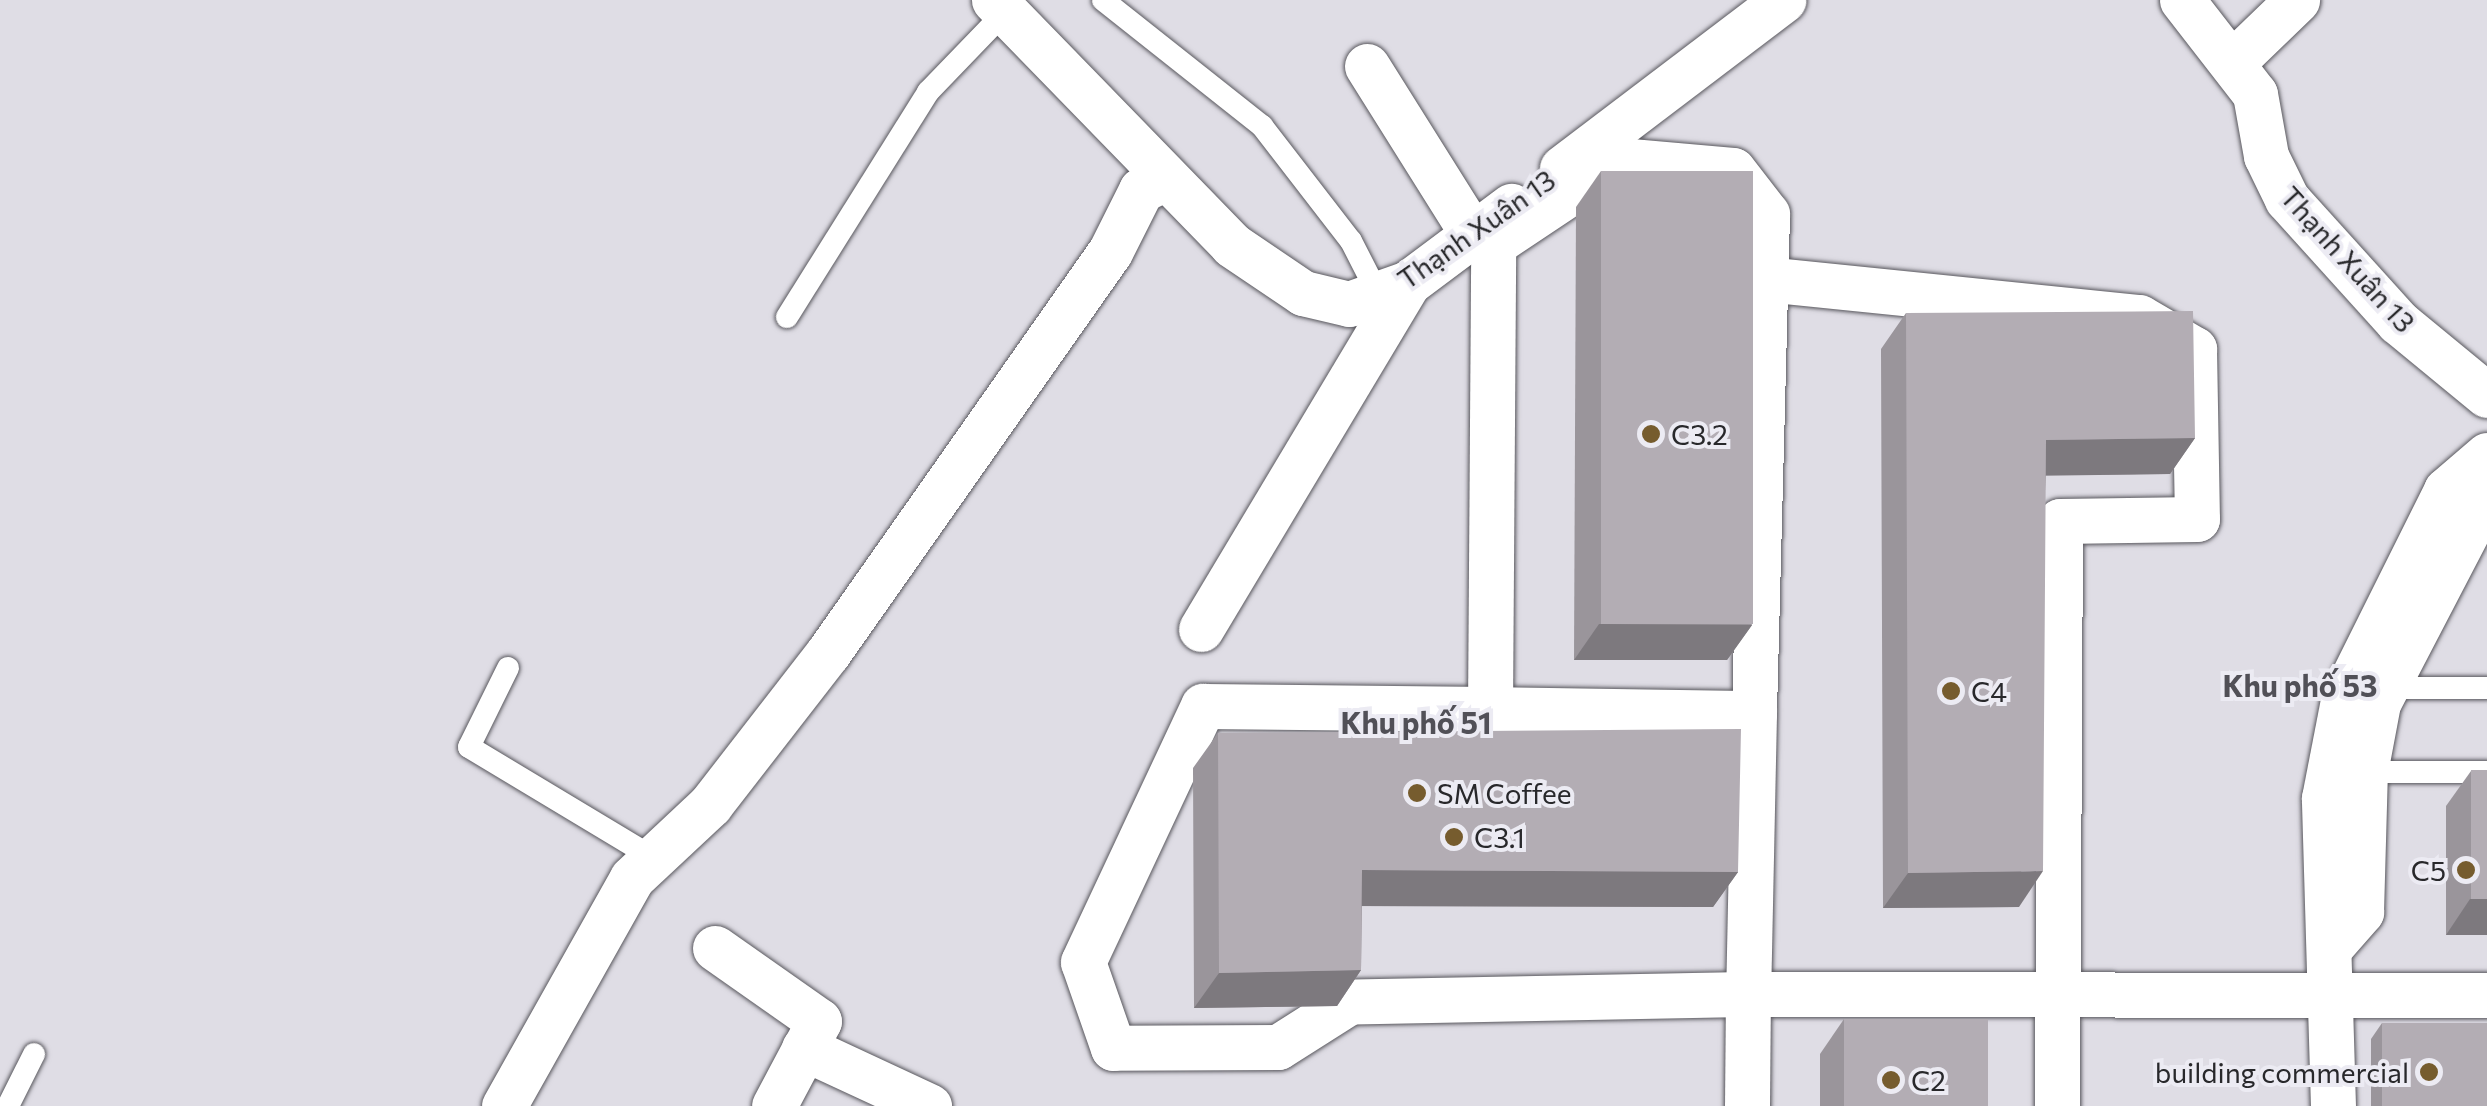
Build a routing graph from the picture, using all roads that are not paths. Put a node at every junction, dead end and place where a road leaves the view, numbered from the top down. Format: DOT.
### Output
graph roads {
  1 [pos="1102,0"];
  2 [pos="1783,0"];
  3 [pos="2182,0"];
  4 [pos="2297,0"];
  5 [pos="999,6"];
  6 [pos="2236,59"];
  7 [pos="1367,66"];
  8 [pos="1166,178"];
  9 [pos="1473,234"];
  10 [pos="1764,280"];
  11 [pos="1393,289"];
  12 [pos="787,317"];
  13 [pos="2487,395"];
  14 [pos="2486,457"];
  15 [pos="1201,629"];
  16 [pos="508,668"];
  17 [pos="2385,688"];
  18 [pos="2487,688"];
  19 [pos="1490,709"];
  20 [pos="1754,713"];
  21 [pos="2365,772"];
  22 [pos="2487,772"];
  23 [pos="652,857"];
  24 [pos="2332,944"];
  25 [pos="715,948"];
  26 [pos="1748,994"];
  27 [pos="2057,994"];
  28 [pos="2332,995"];
  29 [pos="2487,995"];
  30 [pos="804,1048"];
  31 [pos="34,1054"];
  32 [pos="8,1106"];
  33 [pos="504,1106"];
  34 [pos="774,1106"];
  35 [pos="929,1106"];
  36 [pos="1748,1106"];
  37 [pos="2058,1106"];
  38 [pos="2333,1106"];
  1 -- 11 [label="lane"];
  2 -- 9 [label="street, Thạnh Xuân 13"];
  3 -- 6 [label="street, Thạnh Xuân 13"];
  4 -- 6 [label="street"];
  5 -- 8 [label="street, Thạnh Xuân 13"];
  5 -- 12 [label="lane"];
  6 -- 13 [label="street, Thạnh Xuân 13"];
  7 -- 9 [label="street"];
  8 -- 11 [label="street, Thạnh Xuân 13"];
  8 -- 23 [label="street"];
  9 -- 11 [label="street, Thạnh Xuân 13"];
  10 -- 19 [label="street"];
  10 -- 20 [label="street"];
  10 -- 27 [label="street"];
  11 -- 15 [label="street"];
  14 -- 17 [label="street"];
  14 -- 24 [label="street"];
  16 -- 23 [label="lane"];
  17 -- 18 [label="lane"];
  17 -- 21 [label="street"];
  19 -- 20 [label="street"];
  19 -- 26 [label="street"];
  20 -- 26 [label="street"];
  21 -- 22 [label="lane"];
  21 -- 24 [label="street"];
  23 -- 33 [label="street"];
  24 -- 28 [label="street"];
  25 -- 30 [label="street"];
  26 -- 27 [label="street"];
  26 -- 36 [label="street"];
  27 -- 28 [label="street"];
  27 -- 37 [label="street"];
  28 -- 29 [label="street"];
  28 -- 38 [label="street"];
  30 -- 34 [label="street"];
  30 -- 35 [label="street"];
  31 -- 32 [label="lane"];
}
